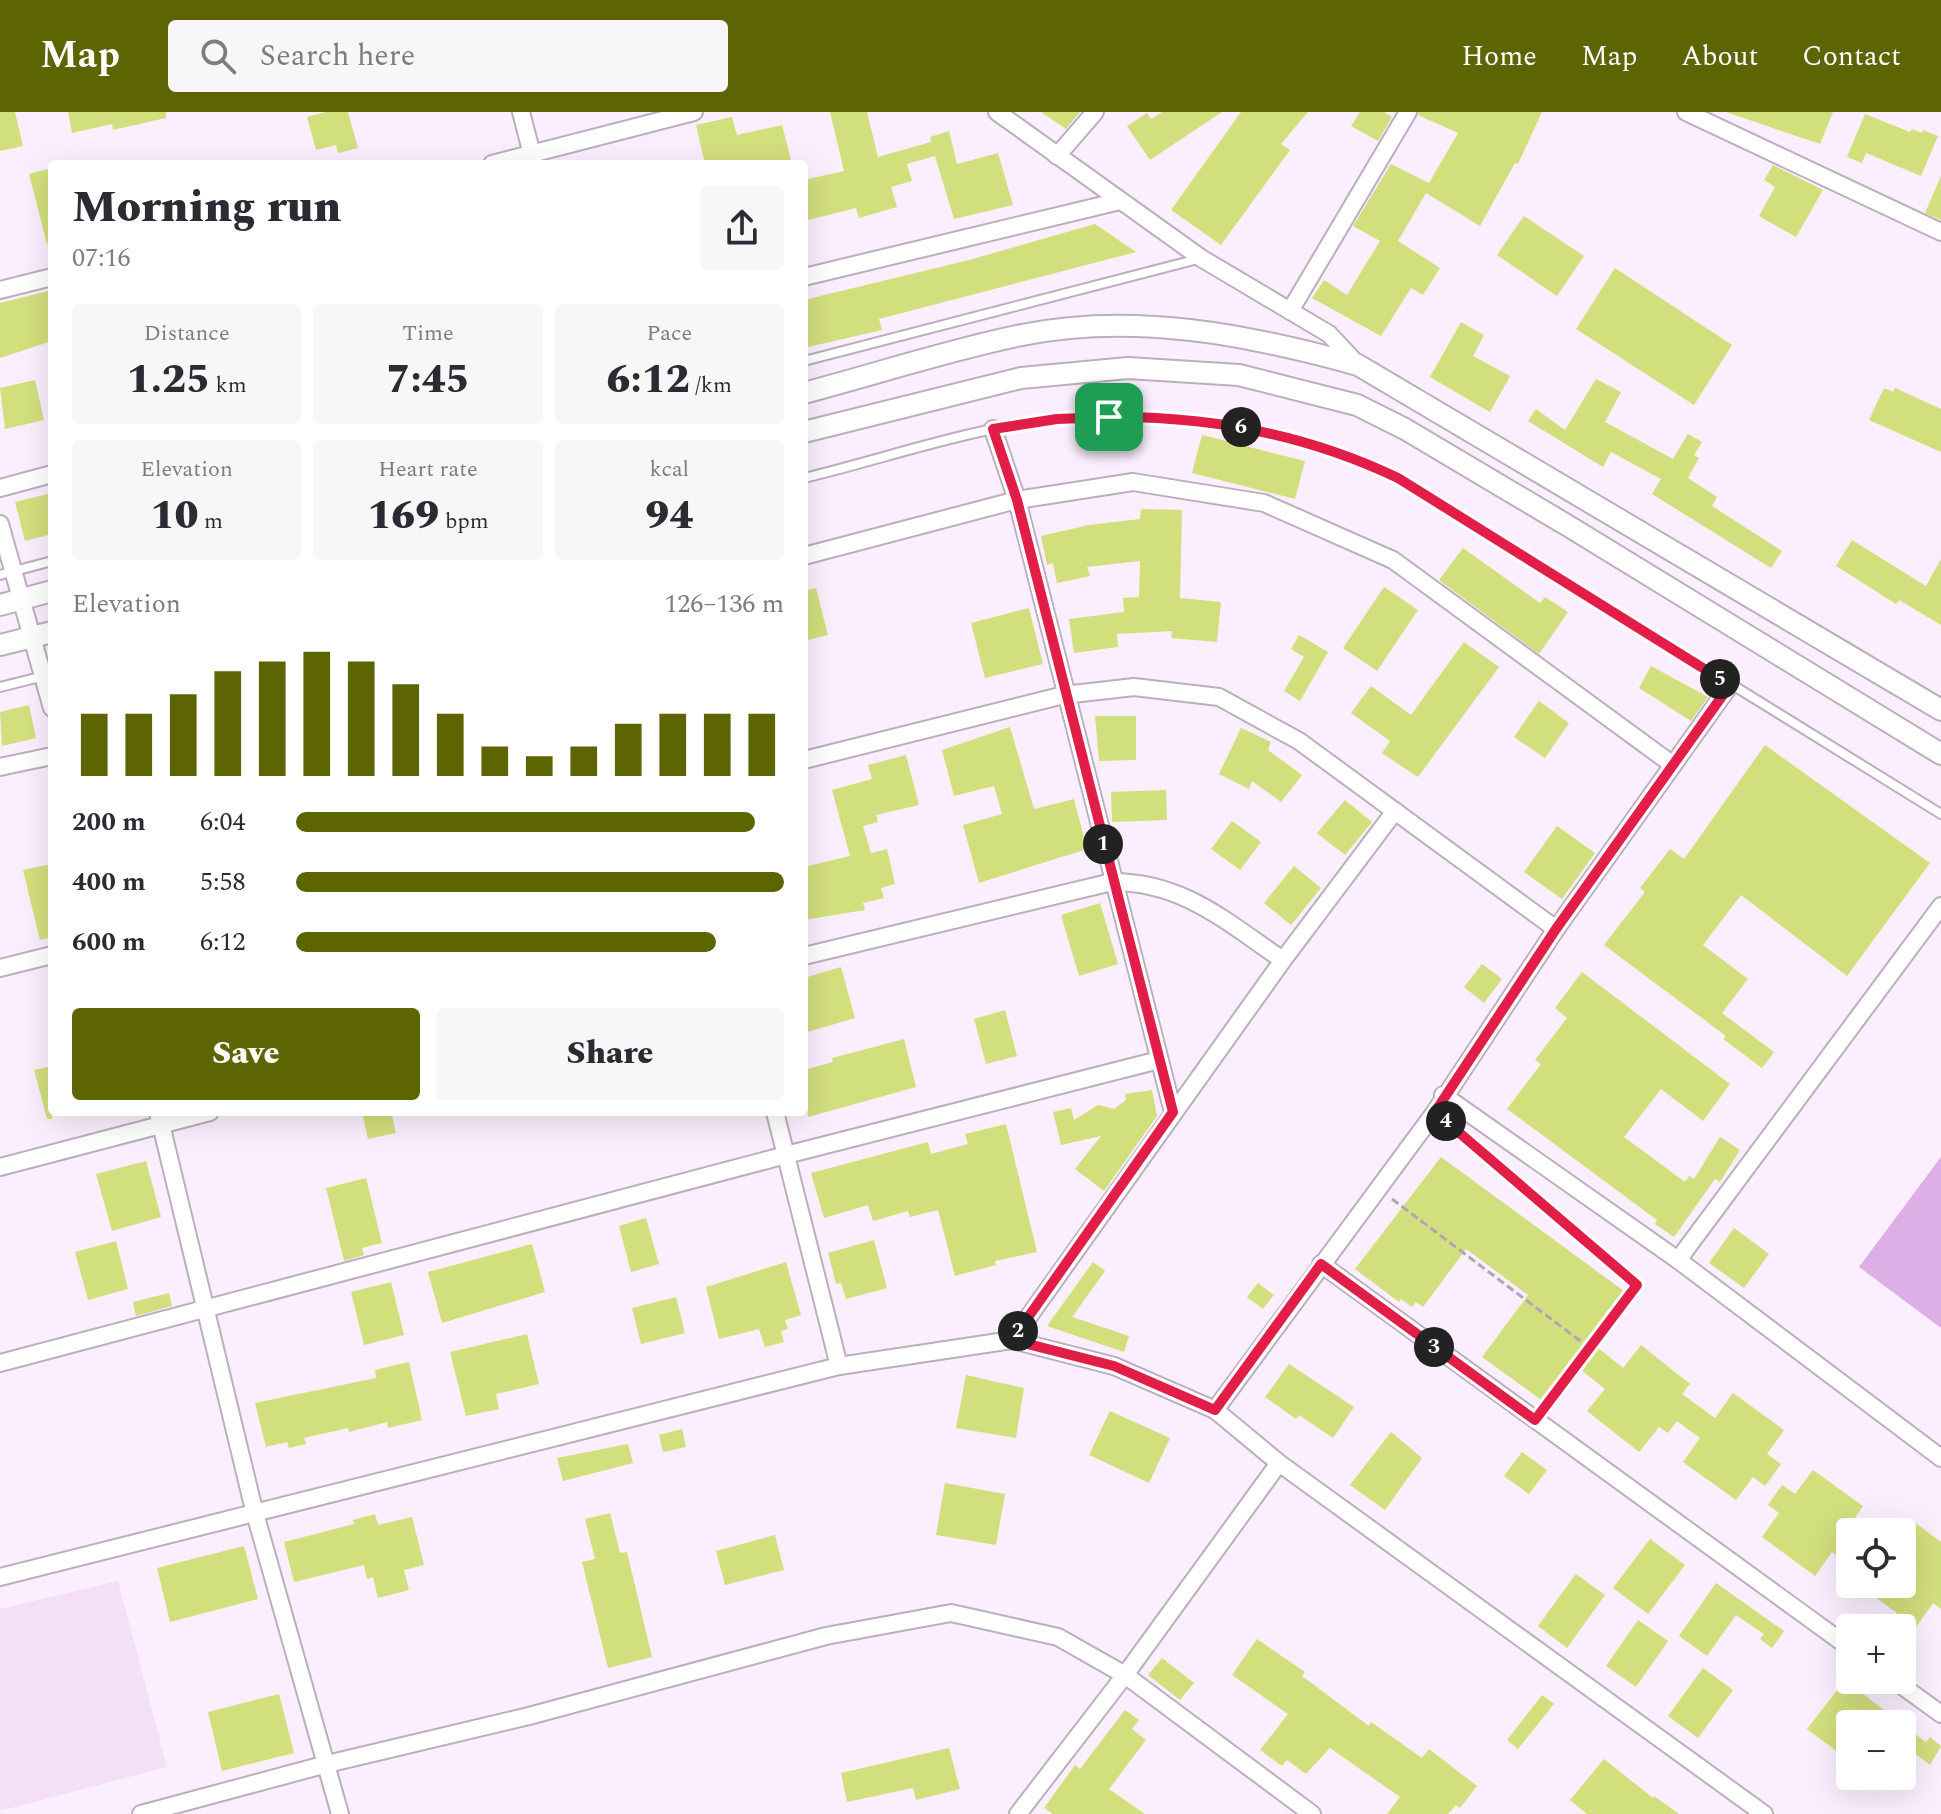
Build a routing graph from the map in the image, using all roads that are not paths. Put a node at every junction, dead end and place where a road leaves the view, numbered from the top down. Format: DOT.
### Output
graph roads {
  1 [pos="521,112"];
  2 [pos="694,112"];
  3 [pos="997,112"];
  4 [pos="1095,112"];
  5 [pos="1408,112"];
  6 [pos="1686,112"];
  7 [pos="1057,156"];
  8 [pos="533,159"];
  9 [pos="1120,201"];
  10 [pos="1941,232"];
  11 [pos="1201,258"];
  12 [pos="808,276"];
  13 [pos="48,278"];
  14 [pos="0,290"];
  15 [pos="1290,311"];
  16 [pos="808,360"];
  17 [pos="1358,365"];
  18 [pos="808,392"];
  19 [pos="993,429"];
  20 [pos="808,431"];
  21 [pos="48,475"];
  22 [pos="808,477"];
  23 [pos="0,488"];
  24 [pos="1017,500"];
  25 [pos="0,524"];
  26 [pos="808,555"];
  27 [pos="48,562"];
  28 [pos="6,573"];
  29 [pos="48,592"];
  30 [pos="20,600"];
  31 [pos="0,605"];
  32 [pos="42,634"];
  33 [pos="0,645"];
  34 [pos="48,675"];
  35 [pos="1730,685"];
  36 [pos="0,687"];
  37 [pos="1064,695"];
  38 [pos="1941,710"];
  39 [pos="1941,754"];
  40 [pos="48,757"];
  41 [pos="808,759"];
  42 [pos="1673,765"];
  43 [pos="0,767"];
  44 [pos="1395,811"];
  45 [pos="1941,814"];
  46 [pos="1112,882"];
  47 [pos="1941,906"];
  48 [pos="1556,929"];
  49 [pos="808,955"];
  50 [pos="48,956"];
  51 [pos="1283,960"];
  52 [pos="0,968"];
  53 [pos="1159,1060"];
  54 [pos="1443,1095"];
  55 [pos="1173,1112"];
  56 [pos="776,1116"];
  57 [pos="160,1118"];
  58 [pos="786,1155"];
  59 [pos="0,1167"];
  60 [pos="1678,1260"];
  61 [pos="1321,1264"];
  62 [pos="207,1308"];
  63 [pos="1012,1340"];
  64 [pos="0,1363"];
  65 [pos="839,1366"];
  66 [pos="1215,1410"];
  67 [pos="1941,1458"];
  68 [pos="1279,1463"];
  69 [pos="254,1510"];
  70 [pos="0,1577"];
  71 [pos="1836,1638"];
  72 [pos="1125,1675"];
  73 [pos="1913,1694"];
  74 [pos="1941,1714"];
  75 [pos="327,1764"];
  76 [pos="142,1814"];
  77 [pos="340,1814"];
  78 [pos="1018,1814"];
  79 [pos="1312,1814"];
  80 [pos="1764,1814"];
  1 -- 8 [label="street"];
  2 -- 8 [label="street"];
  3 -- 7 [label="street"];
  4 -- 7 [label="street"];
  5 -- 15 [label="street"];
  6 -- 10 [label="street"];
  7 -- 9 [label="street"];
  9 -- 11 [label="street"];
  9 -- 12 [label="street"];
  11 -- 15 [label="street"];
  11 -- 16 [label="lane"];
  13 -- 14 [label="street"];
  15 -- 17 [label="street"];
  17 -- 18 [label="street"];
  17 -- 38 [label="street"];
  19 -- 22 [label="lane"];
  19 -- 24 [label="street"];
  19 -- 35 [label="lane"];
  20 -- 39 [label="street"];
  21 -- 23 [label="street"];
  24 -- 26 [label="street"];
  24 -- 37 [label="street"];
  24 -- 42 [label="street"];
  25 -- 28 [label="street"];
  27 -- 28 [label="lane"];
  28 -- 30 [label="street"];
  29 -- 30 [label="street"];
  30 -- 31 [label="street"];
  30 -- 32 [label="street"];
  32 -- 33 [label="street"];
  32 -- 34 [label="street"];
  34 -- 36 [label="lane"];
  35 -- 42 [label="street"];
  35 -- 45 [label="lane"];
  37 -- 41 [label="street"];
  37 -- 44 [label="street"];
  37 -- 46 [label="street"];
  40 -- 43 [label="street"];
  42 -- 48 [label="street"];
  44 -- 48 [label="street"];
  44 -- 51 [label="street"];
  46 -- 49 [label="street"];
  46 -- 51 [label="street"];
  46 -- 53 [label="street"];
  47 -- 60 [label="street"];
  48 -- 54 [label="street"];
  50 -- 52 [label="street"];
  51 -- 55 [label="street"];
  53 -- 55 [label="street"];
  53 -- 58 [label="street"];
  54 -- 60 [label="street"];
  54 -- 61 [label="street"];
  55 -- 63 [label="street"];
  56 -- 58 [label="street"];
  57 -- 59 [label="street"];
  57 -- 62 [label="street"];
  58 -- 62 [label="street"];
  58 -- 65 [label="street"];
  60 -- 67 [label="street"];
  61 -- 66 [label="street"];
  61 -- 71 [label="street"];
  62 -- 64 [label="street"];
  62 -- 69 [label="street"];
  63 -- 65 [label="street"];
  63 -- 66 [label="street"];
  65 -- 69 [label="street"];
  66 -- 68 [label="street"];
  68 -- 72 [label="street"];
  68 -- 80 [label="street"];
  69 -- 70 [label="street"];
  69 -- 75 [label="street"];
  72 -- 75 [label="street"];
  72 -- 78 [label="street"];
  72 -- 79 [label="street"];
  73 -- 74 [label="street"];
  75 -- 76 [label="street"];
  75 -- 77 [label="street"];
}
